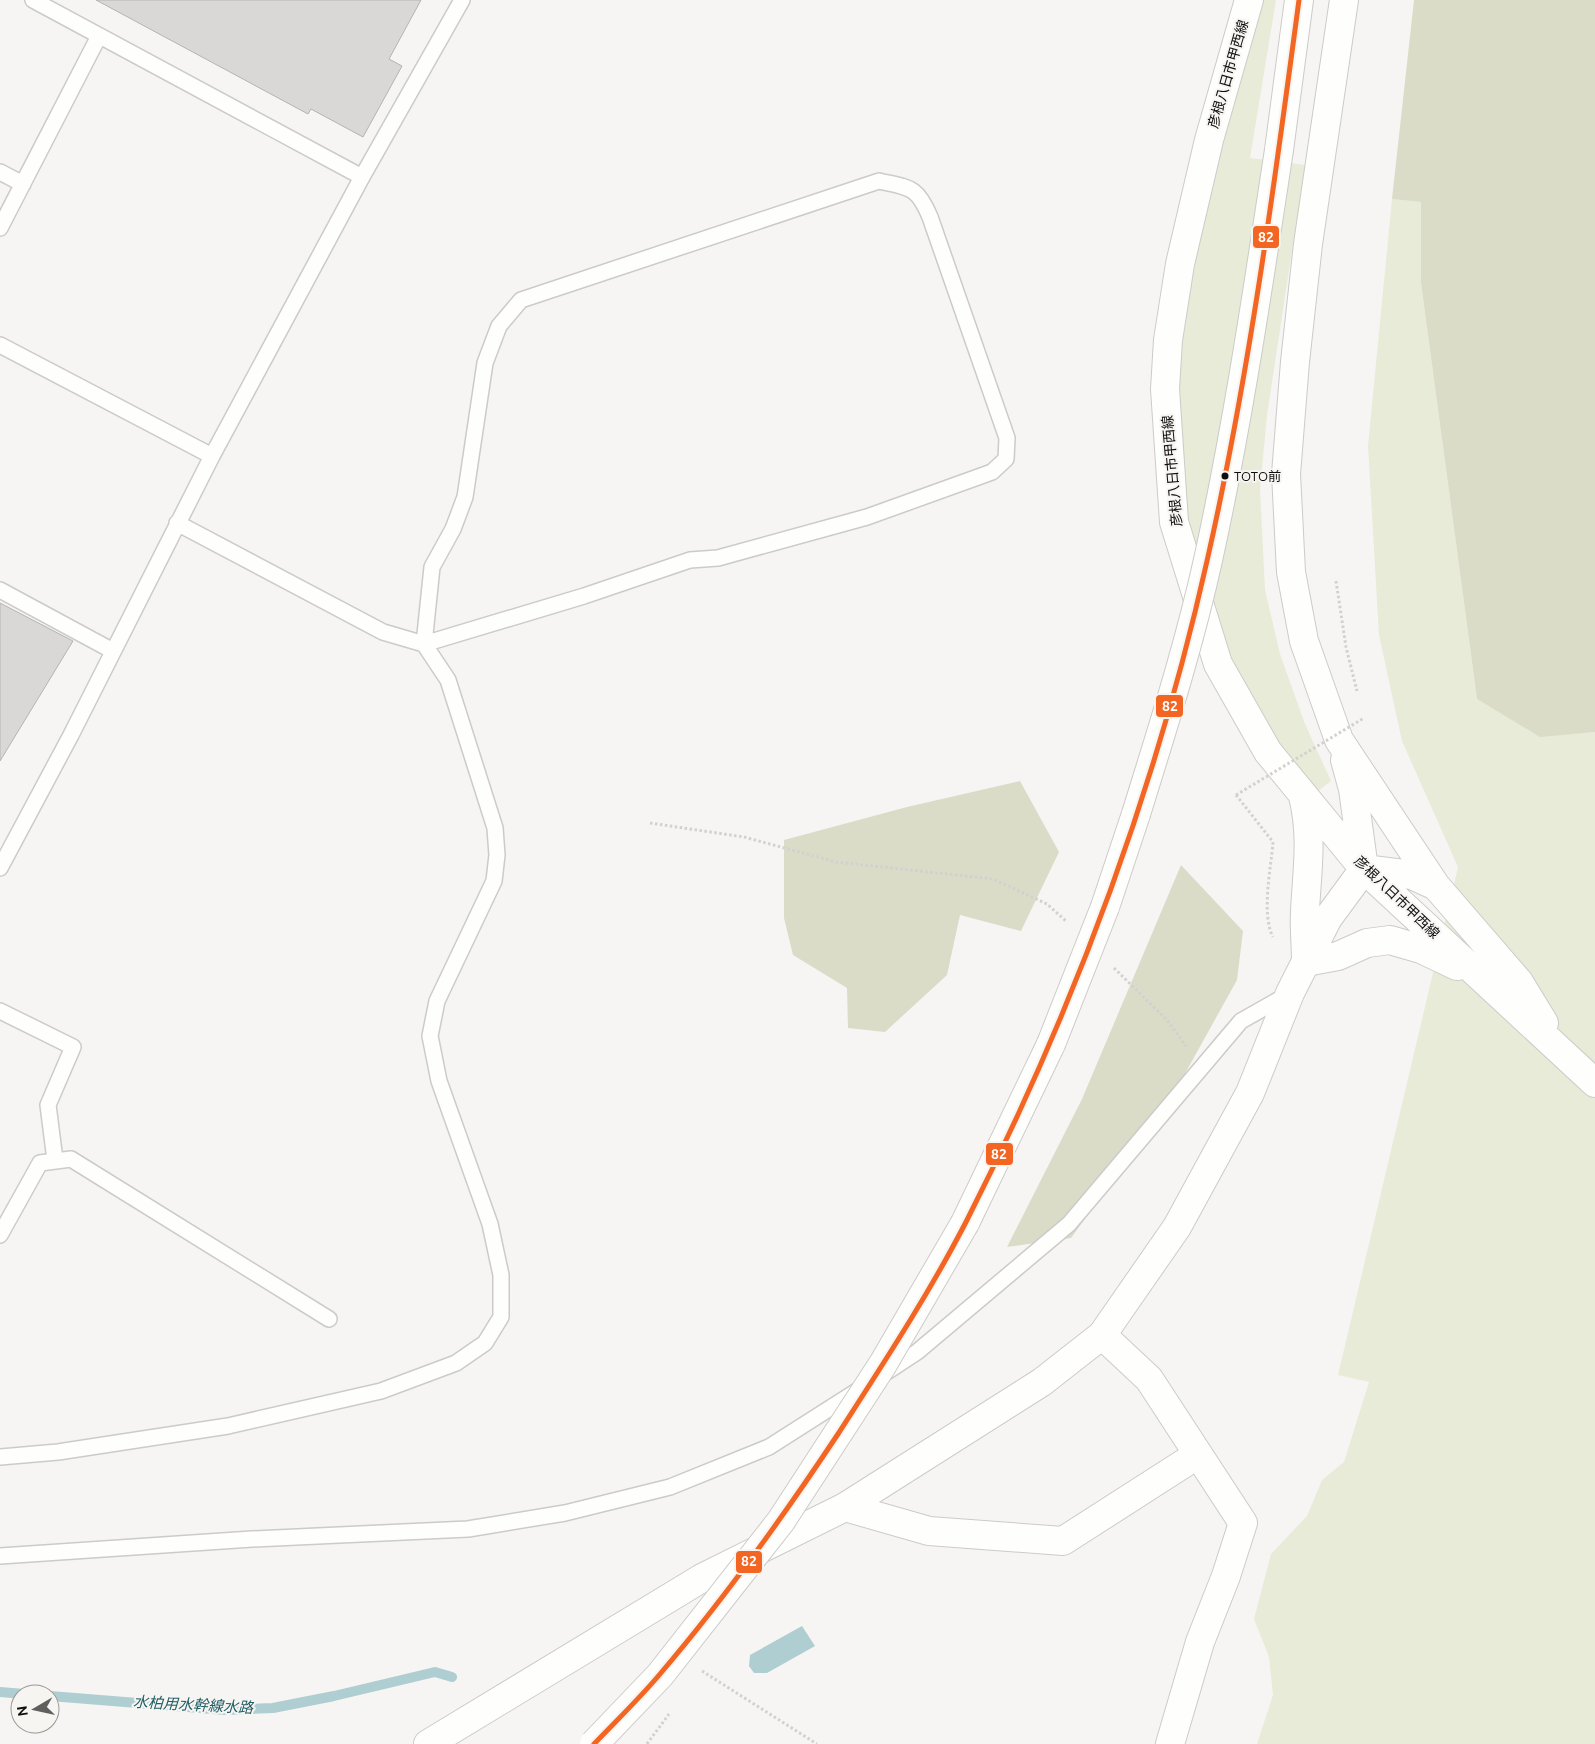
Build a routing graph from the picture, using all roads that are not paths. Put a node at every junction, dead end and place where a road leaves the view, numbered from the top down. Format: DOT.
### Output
graph roads {
  1 [pos="33,0"];
  2 [pos="462,0"];
  3 [pos="1249,0"];
  4 [pos="1298,0"];
  5 [pos="1344,0"];
  6 [pos="99,36"];
  7 [pos="0,172"];
  8 [pos="362,177"];
  9 [pos="23,184"];
  10 [pos="0,228"];
  11 [pos="0,345"];
  12 [pos="212,456"];
  13 [pos="177,523"];
  14 [pos="0,590"];
  15 [pos="424,644"];
  16 [pos="113,651"];
  17 [pos="1339,740"];
  18 [pos="1302,793"];
  19 [pos="0,868"];
  20 [pos="1364,869"];
  21 [pos="1436,886"];
  22 [pos="1423,937"];
  23 [pos="1306,962"];
  24 [pos="1290,994"];
  25 [pos="0,1010"];
  26 [pos="1562,1052"];
  27 [pos="1595,1083"];
  28 [pos="55,1160"];
  29 [pos="0,1235"];
  30 [pos="329,1319"];
  31 [pos="1102,1335"];
  32 [pos="1197,1455"];
  33 [pos="0,1457"];
  34 [pos="845,1507"];
  35 [pos="0,1556"];
  36 [pos="428,1744"];
  37 [pos="594,1744"];
  38 [pos="1170,1744"];
  1 -- 6 [label="lane"];
  2 -- 8 [label="lane"];
  3 -- 18 [label="main road, 彦根八日市甲西線"];
  4 -- 37 [label="main road, bridge"];
  5 -- 17 [label="main road, 彦根八日市甲西線"];
  6 -- 8 [label="lane"];
  6 -- 9 [label="lane"];
  7 -- 9 [label="lane"];
  8 -- 12 [label="lane"];
  9 -- 10 [label="lane"];
  11 -- 12 [label="lane"];
  12 -- 13 [label="lane"];
  13 -- 15 [label="lane"];
  13 -- 16 [label="lane"];
  14 -- 16 [label="lane"];
  15 -- 15 [label="lane"];
  15 -- 33 [label="lane"];
  16 -- 19 [label="lane"];
  17 -- 20 [label="main road"];
  17 -- 21 [label="main road, 彦根八日市甲西線"];
  18 -- 20 [label="main road, 彦根八日市甲西線"];
  18 -- 23 [label="main road"];
  20 -- 21 [label="main road"];
  20 -- 22 [label="main road, 彦根八日市甲西線"];
  20 -- 23 [label="main road"];
  21 -- 26 [label="main road, 彦根八日市甲西線"];
  22 -- 23 [label="main road"];
  22 -- 26 [label="main road, 彦根八日市甲西線"];
  23 -- 24 [label="main road"];
  24 -- 31 [label="main road"];
  24 -- 35 [label="lane"];
  25 -- 28 [label="lane"];
  26 -- 27 [label="main road, 彦根八日市甲西線"];
  28 -- 29 [label="lane"];
  28 -- 30 [label="lane"];
  31 -- 32 [label="main road"];
  31 -- 34 [label="main road"];
  32 -- 34 [label="main road"];
  32 -- 38 [label="main road"];
  34 -- 36 [label="main road"];
}
